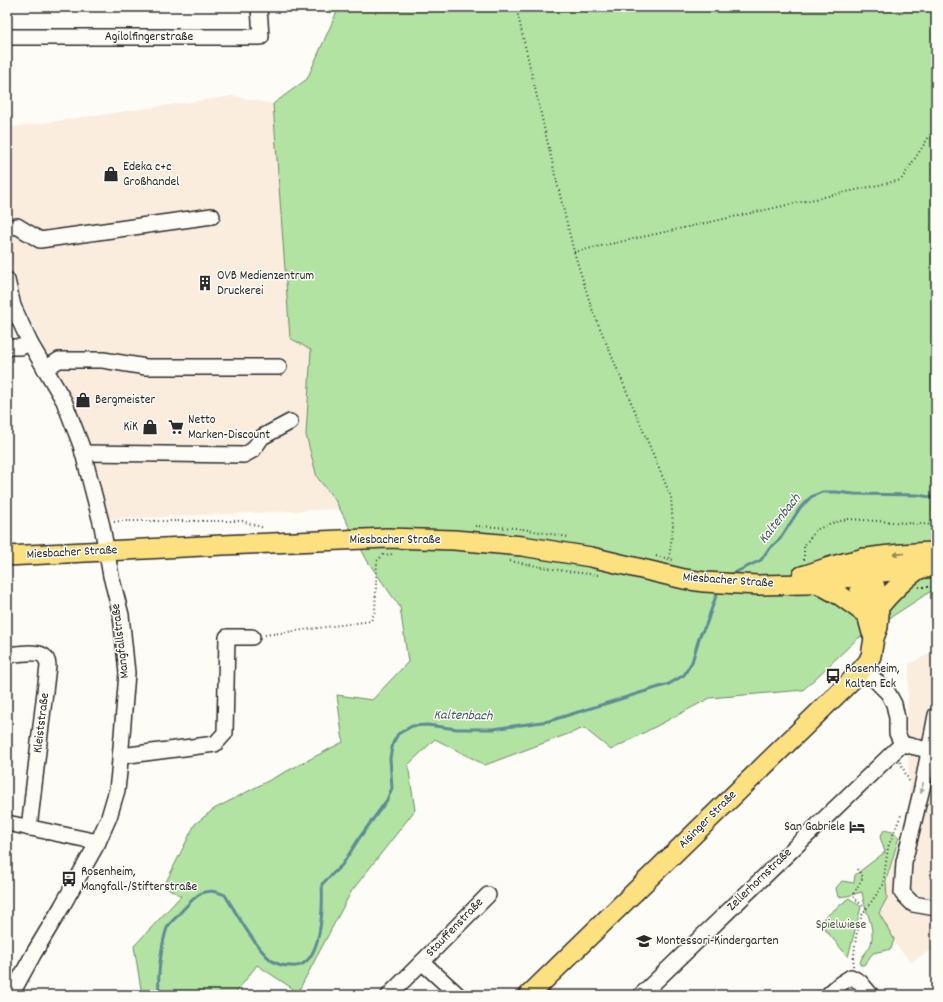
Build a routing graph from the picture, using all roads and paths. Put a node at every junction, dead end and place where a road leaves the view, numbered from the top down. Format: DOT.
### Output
graph roads {
  1 [pos="259,7"];
  2 [pos="516,7"];
  3 [pos="7,37"];
  4 [pos="936,126"];
  5 [pos="212,216"];
  6 [pos="7,228"];
  7 [pos="574,252"];
  8 [pos="7,280"];
  9 [pos="30,343"];
  10 [pos="7,346"];
  11 [pos="279,367"];
  12 [pos="45,369"];
  13 [pos="290,422"];
  14 [pos="83,453"];
  15 [pos="936,525"];
  16 [pos="107,551"];
  17 [pos="936,552"];
  18 [pos="398,554"];
  19 [pos="7,556"];
  20 [pos="670,559"];
  21 [pos="504,560"];
  22 [pos="804,560"];
  23 [pos="929,567"];
  24 [pos="864,569"];
  25 [pos="604,576"];
  26 [pos="817,583"];
  27 [pos="780,584"];
  28 [pos="872,611"];
  29 [pos="252,637"];
  30 [pos="7,655"];
  31 [pos="863,668"];
  32 [pos="936,715"];
  33 [pos="898,747"];
  34 [pos="928,750"];
  35 [pos="121,756"];
  36 [pos="910,784"];
  37 [pos="903,811"];
  38 [pos="7,823"];
  39 [pos="30,828"];
  40 [pos="98,842"];
  41 [pos="857,869"];
  42 [pos="488,895"];
  43 [pos="936,908"];
  44 [pos="866,909"];
  45 [pos="422,962"];
  46 [pos="851,977"];
  47 [pos="11,995"];
  48 [pos="389,995"];
  49 [pos="458,995"];
  50 [pos="529,995"];
  51 [pos="641,995"];
  52 [pos="828,995"];
  53 [pos="872,995"];
  1 -- 3 [label="street, Agilolfingerstraße"];
  2 -- 7 [label="path"];
  4 -- 7 [label="path"];
  5 -- 6 [label="street"];
  7 -- 20 [label="path"];
  8 -- 9 [label="street, Mangfallstraße"];
  9 -- 10 [label="street"];
  9 -- 12 [label="street, Mangfallstraße"];
  11 -- 12 [label="street"];
  12 -- 14 [label="street, Mangfallstraße"];
  13 -- 14 [label="street"];
  14 -- 16 [label="street, Mangfallstraße"];
  15 -- 22 [label="path"];
  16 -- 19 [label="main road, Miesbacher Straße"];
  16 -- 27 [label="main road, Miesbacher Straße"];
  16 -- 35 [label="street, Mangfallstraße"];
  17 -- 24 [label="main road, Miesbacher Straße, one-way"];
  18 -- 29 [label="path"];
  21 -- 25 [label="path"];
  23 -- 24 [label="main road, Miesbacher Straße"];
  23 -- 28 [label="main road"];
  24 -- 26 [label="main road, Miesbacher Straße"];
  24 -- 27 [label="main road, Miesbacher Straße"];
  24 -- 28 [label="main road, Aisinger Straße"];
  26 -- 27 [label="main road, Miesbacher Straße"];
  26 -- 28 [label="main road"];
  28 -- 31 [label="main road, Aisinger Straße"];
  29 -- 35 [label="street"];
  30 -- 39 [label="street, Kleiststraße"];
  31 -- 33 [label="street"];
  31 -- 50 [label="main road, Aisinger Straße"];
  32 -- 34 [label="street"];
  33 -- 34 [label="street"];
  33 -- 36 [label="path"];
  33 -- 51 [label="street, Zellerhornstraße"];
  34 -- 43 [label="street, one-way"];
  35 -- 40 [label="street, Mangfallstraße"];
  37 -- 44 [label="path"];
  38 -- 39 [label="street"];
  39 -- 40 [label="street"];
  40 -- 47 [label="street, Mangfallstraße"];
  41 -- 44 [label="path"];
  42 -- 45 [label="street, Stauffenstraße"];
  44 -- 46 [label="path"];
  45 -- 48 [label="street, Stauffenstraße"];
  45 -- 49 [label="street, Stauffenstraße"];
  46 -- 52 [label="street"];
  46 -- 53 [label="street"];
}
